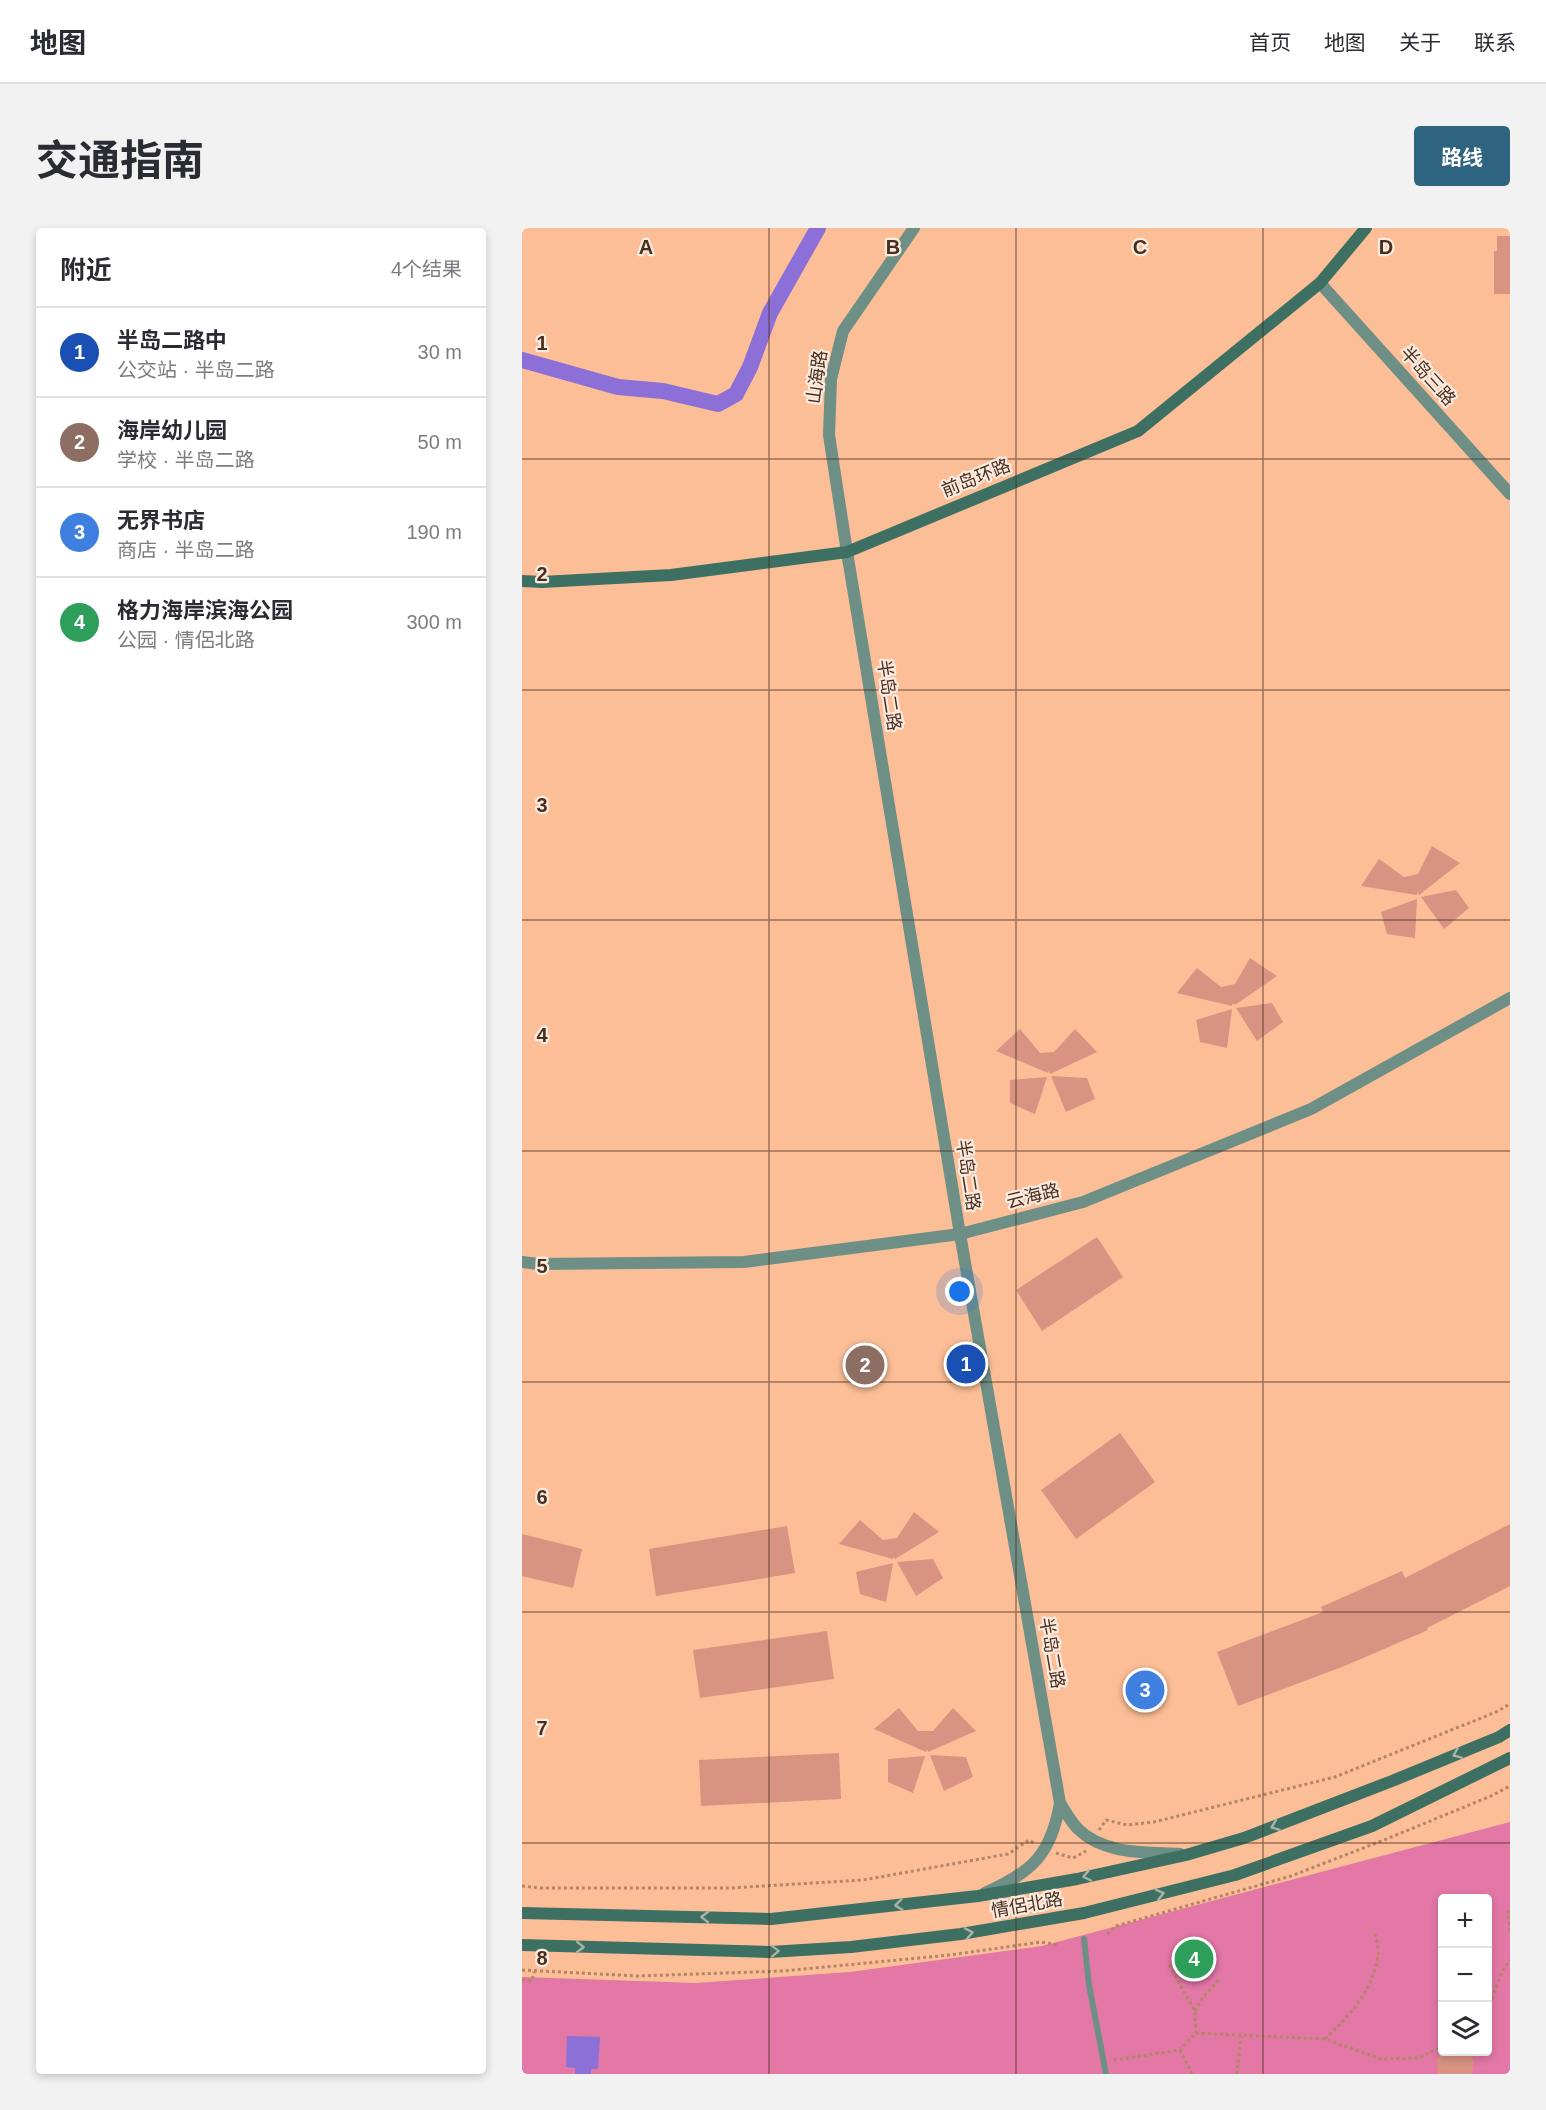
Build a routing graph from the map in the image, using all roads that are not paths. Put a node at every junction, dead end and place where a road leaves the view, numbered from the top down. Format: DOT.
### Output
graph roads {
  1 [pos="914,228"];
  2 [pos="1366,228"];
  3 [pos="1320,283"];
  4 [pos="1510,494"];
  5 [pos="847,552"];
  6 [pos="522,581"];
  7 [pos="1510,998"];
  8 [pos="960,1234"];
  9 [pos="522,1262"];
  10 [pos="1510,1730"];
  11 [pos="1510,1758"];
  12 [pos="1060,1803"];
  13 [pos="1186,1855"];
  14 [pos="978,1896"];
  15 [pos="522,1912"];
  16 [pos="1084,1939"];
  17 [pos="522,1945"];
  18 [pos="1106,2074"];
  1 -- 5 [label="street, 山海路"];
  2 -- 3 [label="main road, 前岛环路"];
  3 -- 4 [label="street, 半岛三路"];
  3 -- 5 [label="main road, 前岛环路"];
  5 -- 6 [label="main road, 前岛环路"];
  5 -- 8 [label="street, 半岛二路"];
  7 -- 8 [label="street, 云海路"];
  8 -- 9 [label="street, 云海路"];
  8 -- 12 [label="street, 半岛二路"];
  10 -- 13 [label="main road, 情侶北路, one-way"];
  17 -- 11 [label="main road, 情侶北路, one-way"];
  12 -- 13 [label="street"];
  12 -- 14 [label="street"];
  13 -- 14 [label="main road, 情侶北路, one-way"];
  14 -- 15 [label="main road, 情侶北路, one-way"];
  16 -- 18 [label="lane"];
}
